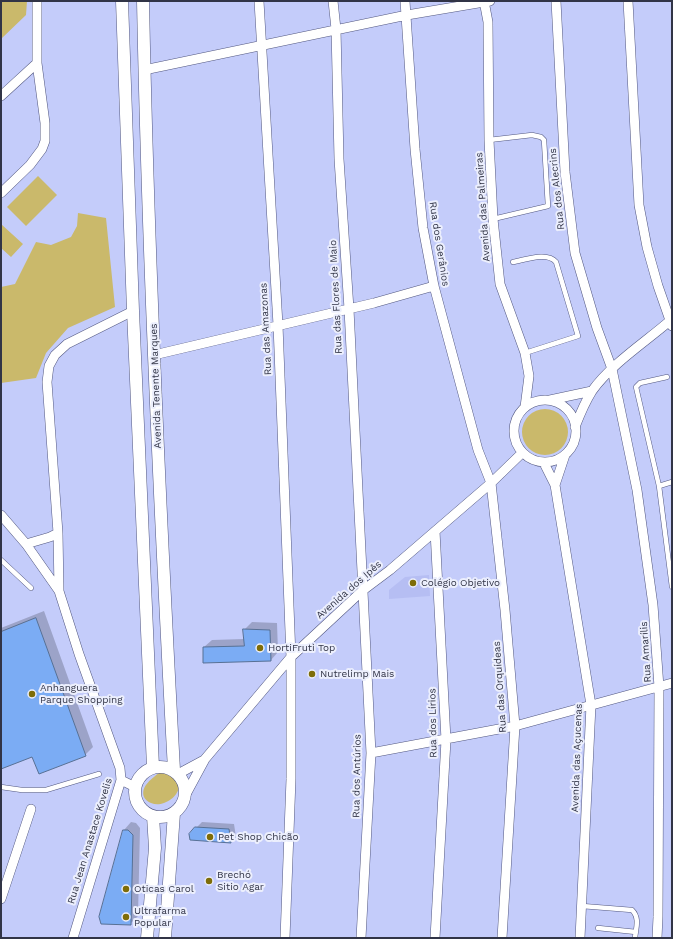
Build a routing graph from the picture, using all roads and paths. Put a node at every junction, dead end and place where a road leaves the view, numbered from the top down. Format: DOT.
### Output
graph roads {
  1 [pos="38,1"];
  2 [pos="122,1"];
  3 [pos="143,1"];
  4 [pos="259,1"];
  5 [pos="333,1"];
  6 [pos="405,1"];
  7 [pos="486,1"];
  8 [pos="556,1"];
  9 [pos="628,1"];
  10 [pos="407,15"];
  11 [pos="336,29"];
  12 [pos="261,45"];
  13 [pos="37,63"];
  14 [pos="144,70"];
  15 [pos="1,96"];
  16 [pos="489,140"];
  17 [pos="1,193"];
  18 [pos="493,219"];
  19 [pos="513,262"];
  20 [pos="434,286"];
  21 [pos="348,308"];
  22 [pos="133,310"];
  23 [pos="672,322"];
  24 [pos="278,325"];
  25 [pos="525,353"];
  26 [pos="154,355"];
  27 [pos="612,369"];
  28 [pos="667,377"];
  29 [pos="592,391"];
  30 [pos="549,400"];
  31 [pos="525,407"];
  32 [pos="575,427"];
  33 [pos="522,453"];
  34 [pos="565,455"];
  35 [pos="544,463"];
  36 [pos="672,482"];
  37 [pos="491,483"];
  38 [pos="555,485"];
  39 [pos="659,486"];
  40 [pos="1,515"];
  41 [pos="435,531"];
  42 [pos="58,533"];
  43 [pos="26,544"];
  44 [pos="2,561"];
  45 [pos="672,587"];
  46 [pos="31,588"];
  47 [pos="59,591"];
  48 [pos="362,591"];
  49 [pos="291,657"];
  50 [pos="672,683"];
  51 [pos="659,687"];
  52 [pos="591,705"];
  53 [pos="515,726"];
  54 [pos="446,740"];
  55 [pos="371,753"];
  56 [pos="205,759"];
  57 [pos="153,767"];
  58 [pos="176,772"];
  59 [pos="99,774"];
  60 [pos="120,780"];
  61 [pos="1,787"];
  62 [pos="135,787"];
  63 [pos="185,796"];
  64 [pos="31,809"];
  65 [pos="174,813"];
  66 [pos="152,816"];
  67 [pos="1,899"];
  68 [pos="582,906"];
  69 [pos="598,928"];
  70 [pos="636,932"];
  71 [pos="73,938"];
  72 [pos="147,938"];
  73 [pos="165,938"];
  74 [pos="285,938"];
  75 [pos="361,938"];
  76 [pos="435,938"];
  77 [pos="502,938"];
  78 [pos="580,938"];
  79 [pos="636,938"];
  80 [pos="657,938"];
  1 -- 13 [label="street"];
  2 -- 22 [label="main road, Avenida Tenente Marques"];
  3 -- 14 [label="main road, Avenida Tenente Marques"];
  4 -- 12 [label="street, Rua das Amazonas"];
  5 -- 11 [label="street, Rua das Flores de Maio"];
  6 -- 10 [label="street, Rua dos Gerânios"];
  7 -- 10 [label="street"];
  7 -- 16 [label="street, Avenida das Palmeiras"];
  8 -- 27 [label="street, Rua dos Alecrins"];
  9 -- 23 [label="street"];
  10 -- 11 [label="street"];
  10 -- 20 [label="street, Rua dos Gerânios"];
  11 -- 12 [label="street"];
  11 -- 21 [label="street, Rua das Flores de Maio"];
  12 -- 14 [label="street"];
  12 -- 24 [label="street, Rua das Amazonas"];
  13 -- 15 [label="street"];
  13 -- 17 [label="street"];
  14 -- 26 [label="main road, Avenida Tenente Marques"];
  16 -- 18 [label="street, Avenida das Palmeiras"];
  16 -- 18 [label="lane"];
  18 -- 25 [label="street, Avenida das Palmeiras"];
  19 -- 25 [label="lane"];
  20 -- 21 [label="street"];
  20 -- 37 [label="street, Rua dos Gerânios"];
  21 -- 24 [label="street"];
  21 -- 48 [label="street, Rua das Flores de Maio"];
  22 -- 42 [label="street"];
  22 -- 57 [label="main road, Avenida Tenente Marques"];
  23 -- 27 [label="street"];
  24 -- 26 [label="street"];
  24 -- 49 [label="street, Rua das Amazonas"];
  25 -- 31 [label="street, Avenida das Palmeiras"];
  26 -- 58 [label="main road, Avenida Tenente Marques"];
  27 -- 29 [label="street"];
  27 -- 51 [label="street, Rua Amarílis"];
  28 -- 39 [label="lane"];
  29 -- 30 [label="street"];
  29 -- 32 [label="street"];
  30 -- 31 [label="street"];
  30 -- 32 [label="street"];
  31 -- 33 [label="street"];
  32 -- 34 [label="street"];
  33 -- 35 [label="street"];
  33 -- 37 [label="street, Avenida dos Ipês"];
  34 -- 35 [label="street"];
  34 -- 38 [label="street, Avenida das Açucenas"];
  35 -- 38 [label="street, Avenida das Açucenas"];
  36 -- 39 [label="lane"];
  37 -- 41 [label="street, Avenida dos Ipês"];
  37 -- 53 [label="street, Rua das Orquídeas"];
  38 -- 52 [label="street, Avenida das Açucenas"];
  39 -- 45 [label="lane"];
  40 -- 43 [label="street, Rua Jean Anastace Kovelis"];
  41 -- 48 [label="street, Avenida dos Ipês"];
  41 -- 54 [label="street, Rua dos Lírios"];
  42 -- 43 [label="street"];
  42 -- 47 [label="street"];
  43 -- 47 [label="street, Rua Jean Anastace Kovelis"];
  44 -- 46 [label="lane"];
  47 -- 60 [label="street, Rua Jean Anastace Kovelis"];
  48 -- 49 [label="street, Avenida dos Ipês"];
  48 -- 55 [label="street, Rua dos Antúrios"];
  49 -- 56 [label="street, Avenida dos Ipês"];
  49 -- 74 [label="street, Rua das Amazonas"];
  50 -- 51 [label="street"];
  51 -- 52 [label="street"];
  51 -- 80 [label="street, Rua Amarílis"];
  52 -- 53 [label="street"];
  52 -- 68 [label="street, Avenida das Açucenas"];
  53 -- 54 [label="street"];
  53 -- 77 [label="street, Rua das Orquídeas"];
  54 -- 55 [label="street"];
  54 -- 76 [label="street, Rua dos Lírios"];
  55 -- 75 [label="street, Rua dos Antúrios"];
  56 -- 58 [label="street, Avenida dos Ipês"];
  56 -- 63 [label="street, Avenida dos Ipês"];
  57 -- 58 [label="main road"];
  57 -- 62 [label="main road"];
  58 -- 63 [label="main road, Avenida Tenente Marques"];
  59 -- 61 [label="lane"];
  60 -- 62 [label="street"];
  60 -- 71 [label="street, Rua Jean Anastace Kovelis"];
  62 -- 66 [label="main road"];
  63 -- 65 [label="main road"];
  64 -- 67 [label="street"];
  65 -- 66 [label="main road"];
  65 -- 73 [label="main road"];
  66 -- 72 [label="main road"];
  68 -- 70 [label="lane"];
  68 -- 78 [label="street, Avenida das Açucenas"];
  69 -- 70 [label="lane"];
  70 -- 79 [label="lane"];
}
